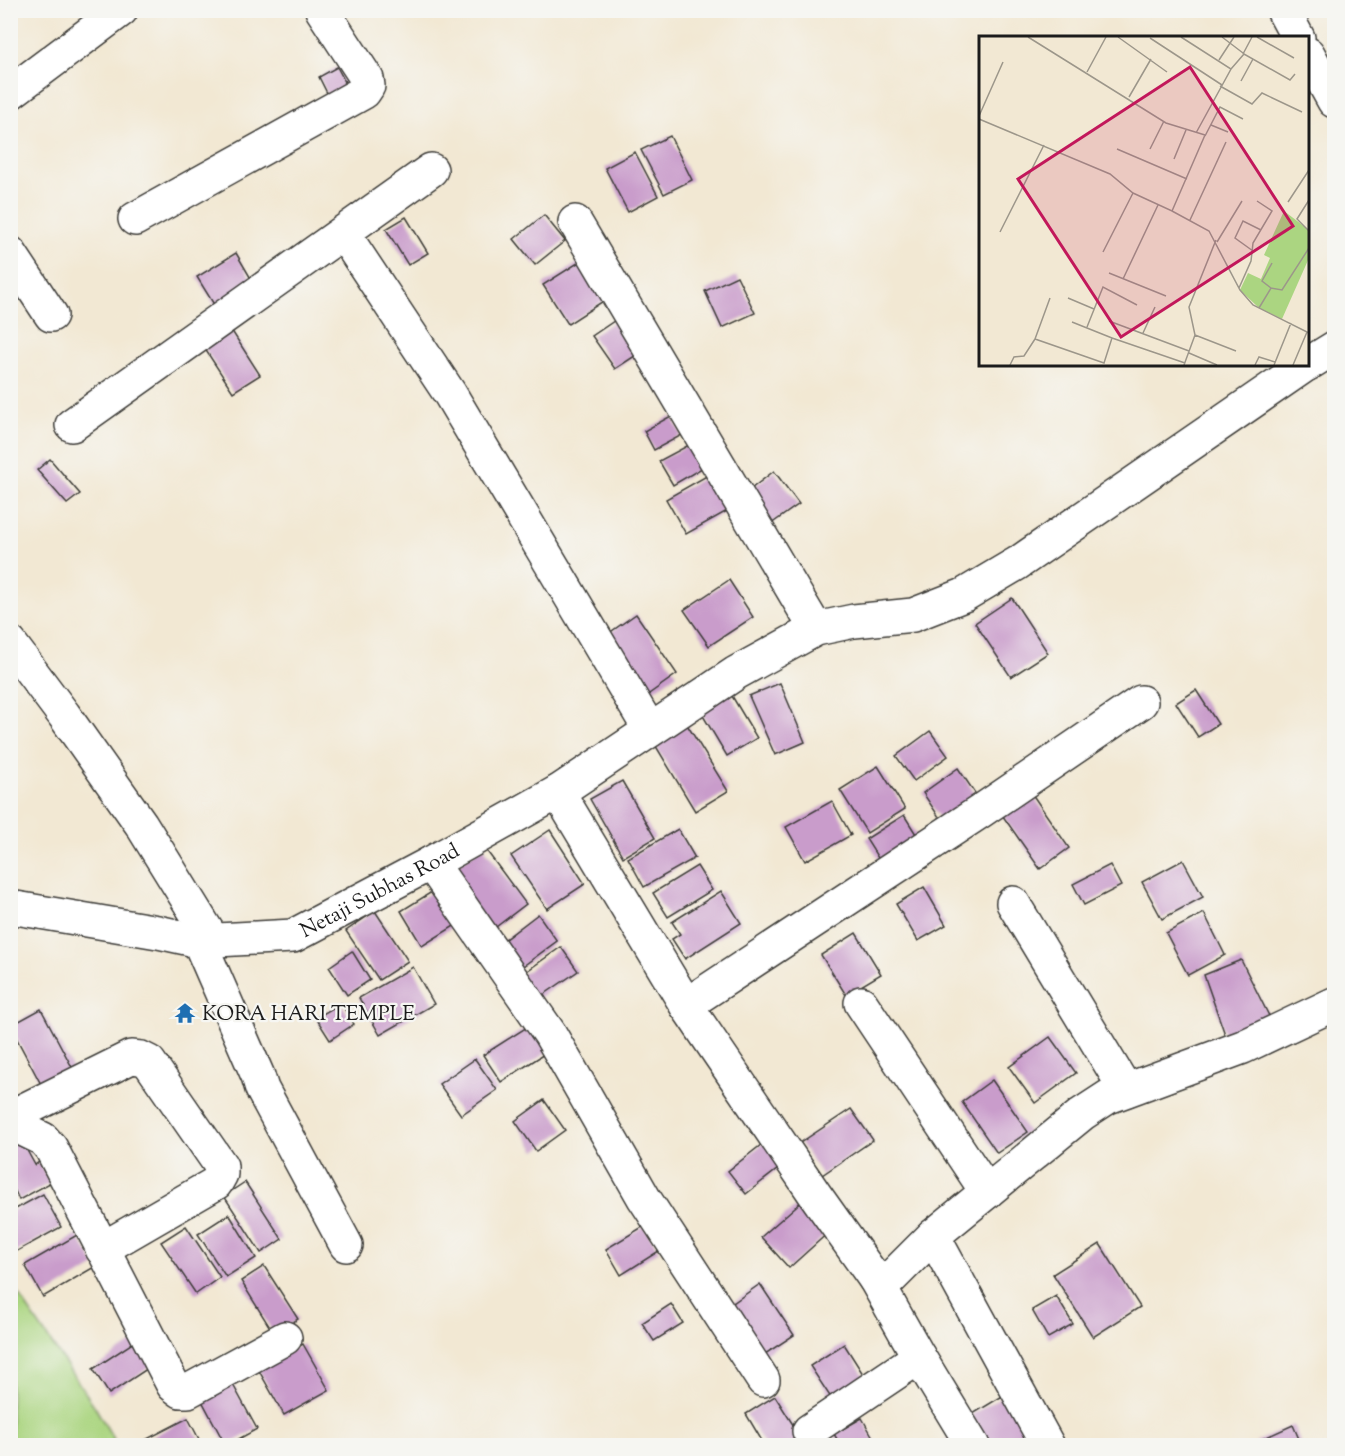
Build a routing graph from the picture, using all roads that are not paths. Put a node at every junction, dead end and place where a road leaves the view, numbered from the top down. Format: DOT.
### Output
graph roads {
  1 [pos="121,10"];
  2 [pos="322,10"];
  3 [pos="1283,10"];
  4 [pos="1297,36"];
  5 [pos="1309,56"];
  6 [pos="10,93"];
  7 [pos="1335,101"];
  8 [pos="431,170"];
  9 [pos="135,219"];
  10 [pos="575,222"];
  11 [pos="343,233"];
  12 [pos="10,253"];
  13 [pos="51,315"];
  14 [pos="1335,348"];
  15 [pos="1309,363"];
  16 [pos="1304,366"];
  17 [pos="72,425"];
  18 [pos="816,629"];
  19 [pos="10,643"];
  20 [pos="1141,702"];
  21 [pos="650,730"];
  22 [pos="558,792"];
  23 [pos="431,863"];
  24 [pos="1013,903"];
  25 [pos="10,906"];
  26 [pos="205,940"];
  27 [pos="861,1003"];
  28 [pos="1335,1004"];
  29 [pos="686,1005"];
  30 [pos="1126,1090"];
  31 [pos="10,1117"];
  32 [pos="10,1123"];
  33 [pos="987,1192"];
  34 [pos="933,1236"];
  35 [pos="345,1245"];
  36 [pos="102,1249"];
  37 [pos="875,1278"];
  38 [pos="285,1338"];
  39 [pos="919,1357"];
  40 [pos="763,1380"];
  41 [pos="809,1431"];
  42 [pos="974,1446"];
  43 [pos="1048,1446"];
  1 -- 6 [label="street"];
  2 -- 9 [label="street"];
  3 -- 4 [label="street"];
  5 -- 7 [label="street"];
  8 -- 11 [label="street"];
  10 -- 18 [label="street"];
  11 -- 17 [label="street"];
  11 -- 21 [label="street"];
  12 -- 13 [label="street"];
  14 -- 15 [label="street, Netaji Subhas Road"];
  16 -- 18 [label="street, Netaji Subhas Road"];
  18 -- 21 [label="street, Netaji Subhas Road"];
  19 -- 26 [label="street"];
  20 -- 29 [label="street"];
  21 -- 22 [label="street, Netaji Subhas Road"];
  22 -- 23 [label="street, Netaji Subhas Road"];
  22 -- 29 [label="street"];
  23 -- 26 [label="street, Netaji Subhas Road"];
  23 -- 40 [label="street"];
  24 -- 30 [label="street"];
  25 -- 26 [label="street, Netaji Subhas Road"];
  26 -- 35 [label="street"];
  27 -- 33 [label="street"];
  28 -- 30 [label="street"];
  29 -- 37 [label="street"];
  30 -- 33 [label="street"];
  31 -- 36 [label="street"];
  32 -- 36 [label="street"];
  33 -- 34 [label="street"];
  34 -- 37 [label="street"];
  34 -- 43 [label="street"];
  36 -- 38 [label="street"];
  37 -- 39 [label="street"];
  39 -- 41 [label="street"];
  39 -- 42 [label="street"];
}
